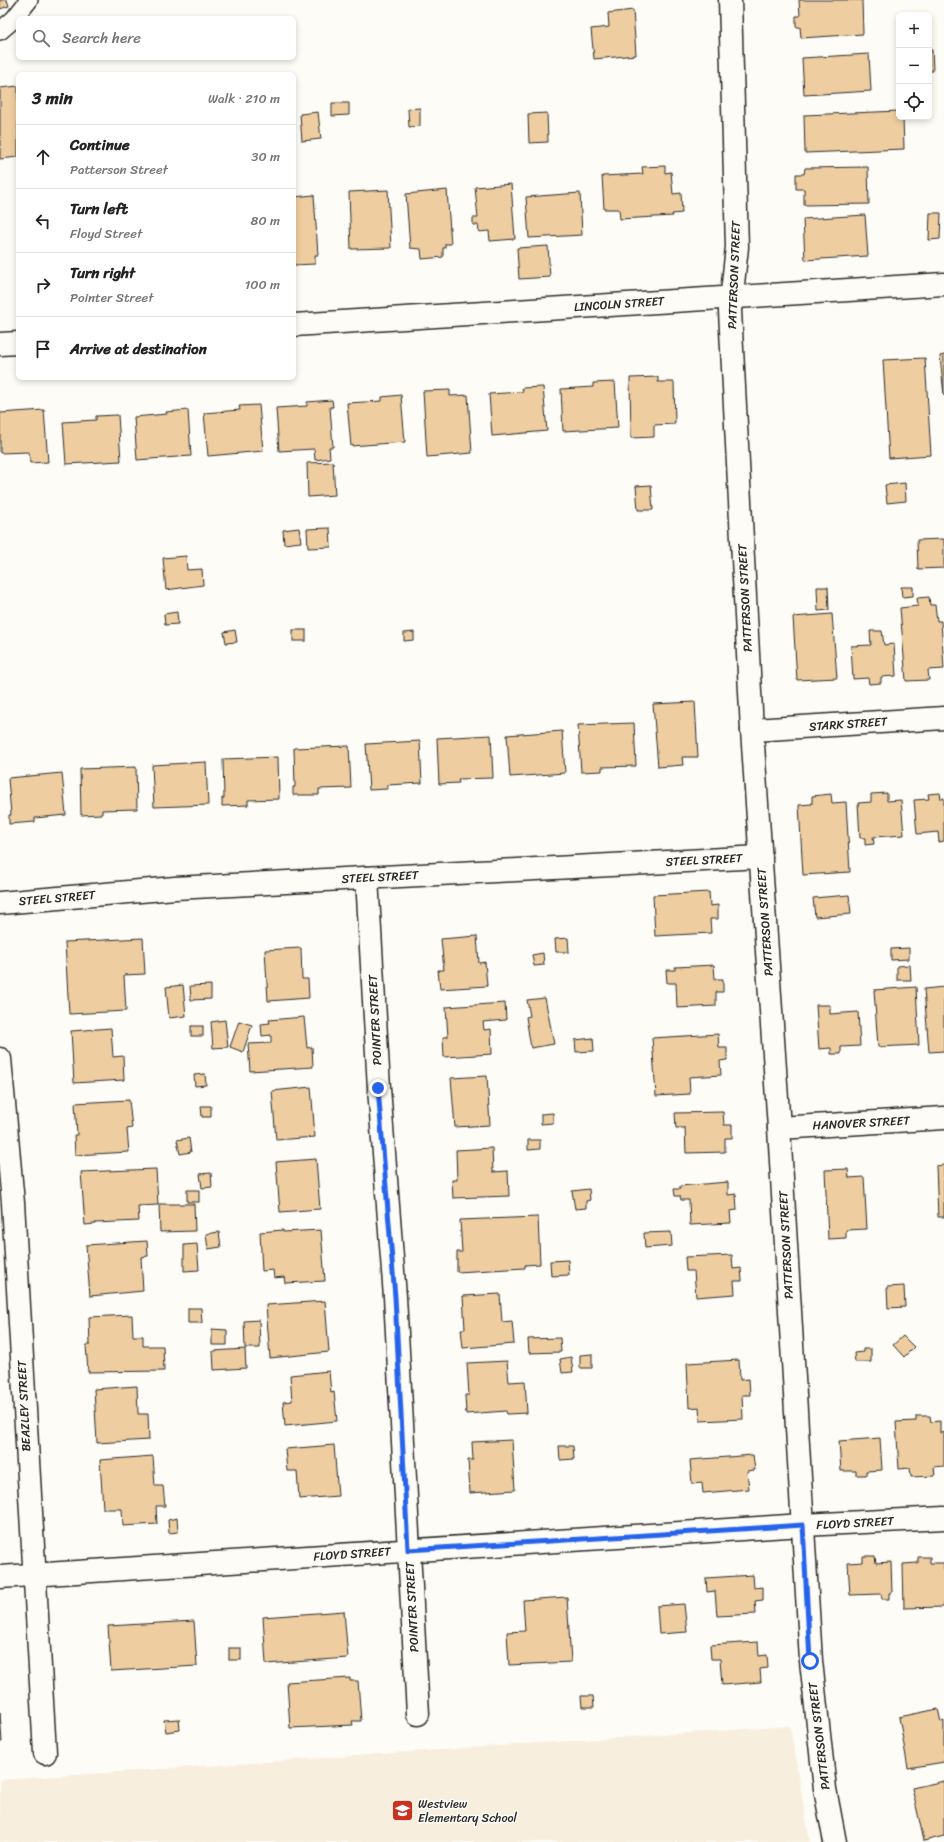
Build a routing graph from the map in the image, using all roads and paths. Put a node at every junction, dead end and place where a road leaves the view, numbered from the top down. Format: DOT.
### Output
graph roads {
  1 [pos="29,0"];
  2 [pos="730,0"];
  3 [pos="16,16"];
  4 [pos="16,16"];
  5 [pos="0,31"];
  6 [pos="944,284"];
  7 [pos="732,297"];
  8 [pos="296,325"];
  9 [pos="16,343"];
  10 [pos="0,344"];
  11 [pos="944,718"];
  12 [pos="752,730"];
  13 [pos="761,857"];
  14 [pos="367,878"];
  15 [pos="0,903"];
  16 [pos="0,1059"];
  17 [pos="944,1118"];
  18 [pos="779,1128"];
  19 [pos="944,1518"];
  20 [pos="803,1525"];
  21 [pos="408,1550"];
  22 [pos="34,1575"];
  23 [pos="0,1578"];
  24 [pos="418,1714"];
  25 [pos="45,1754"];
  26 [pos="835,1842"];
  1 -- 3 [label="lane"];
  2 -- 7 [label="street, PATTERSON STREET"];
  4 -- 5 [label="lane"];
  6 -- 7 [label="street, LINCOLN STREET"];
  7 -- 8 [label="street, LINCOLN STREET"];
  7 -- 12 [label="street, PATTERSON STREET"];
  9 -- 10 [label="street"];
  11 -- 12 [label="street, STARK STREET"];
  12 -- 13 [label="street, PATTERSON STREET"];
  13 -- 14 [label="street, STEEL STREET"];
  13 -- 18 [label="street, PATTERSON STREET"];
  14 -- 15 [label="street, STEEL STREET"];
  14 -- 21 [label="street, POINTER STREET"];
  16 -- 22 [label="street, BEAZLEY STREET"];
  17 -- 18 [label="street, HANOVER STREET"];
  18 -- 20 [label="street, PATTERSON STREET"];
  19 -- 20 [label="street, FLOYD STREET"];
  20 -- 21 [label="street, FLOYD STREET"];
  20 -- 26 [label="street, PATTERSON STREET"];
  21 -- 22 [label="street, FLOYD STREET"];
  21 -- 24 [label="street, POINTER STREET"];
  22 -- 23 [label="street, FLOYD STREET"];
  22 -- 25 [label="street, BEAZLEY STREET"];
}
